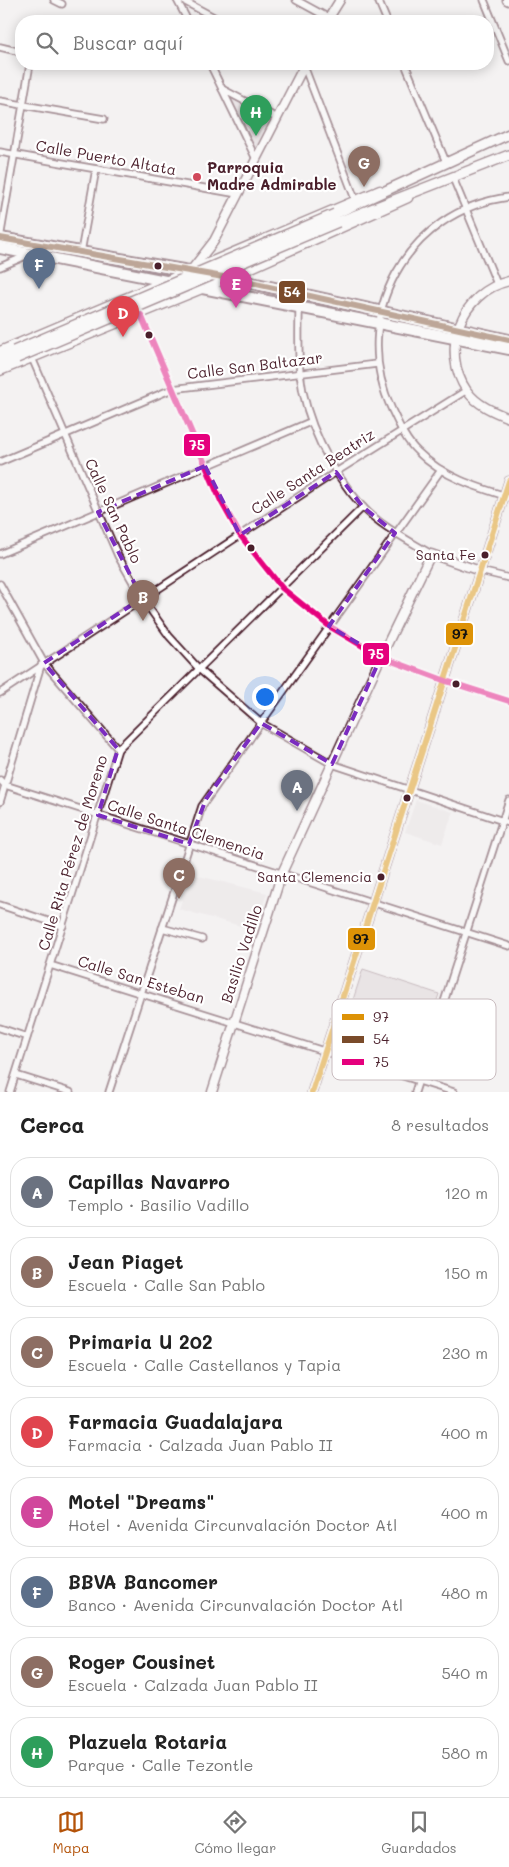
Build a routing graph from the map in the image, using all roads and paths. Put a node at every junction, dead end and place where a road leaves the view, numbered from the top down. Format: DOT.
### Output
graph roads {
  1 [pos="54,0"];
  2 [pos="177,0"];
  3 [pos="182,0"];
  4 [pos="296,0"];
  5 [pos="340,0"];
  6 [pos="378,0"];
  7 [pos="484,0"];
  8 [pos="62,4"];
  9 [pos="185,15"];
  10 [pos="210,15"];
  11 [pos="320,15"];
  12 [pos="331,15"];
  13 [pos="384,15"];
  14 [pos="490,15"];
  15 [pos="494,24"];
  16 [pos="0,47"];
  17 [pos="15,51"];
  18 [pos="509,61"];
  19 [pos="29,70"];
  20 [pos="213,70"];
  21 [pos="301,70"];
  22 [pos="305,70"];
  23 [pos="408,70"];
  24 [pos="222,89"];
  25 [pos="0,100"];
  26 [pos="22,104"];
  27 [pos="277,118"];
  28 [pos="104,119"];
  29 [pos="509,134"];
  30 [pos="0,152"];
  31 [pos="13,154"];
  32 [pos="509,155"];
  33 [pos="256,159"];
  34 [pos="446,162"];
  35 [pos="96,169"];
  36 [pos="453,178"];
  37 [pos="402,182"];
  38 [pos="428,188"];
  39 [pos="238,194"];
  40 [pos="509,197"];
  41 [pos="355,199"];
  42 [pos="466,208"];
  43 [pos="336,218"];
  44 [pos="0,238"];
  45 [pos="0,248"];
  46 [pos="240,248"];
  47 [pos="81,252"];
  48 [pos="32,254"];
  49 [pos="0,267"];
  50 [pos="248,269"];
  51 [pos="190,271"];
  52 [pos="228,278"];
  53 [pos="164,280"];
  54 [pos="509,281"];
  55 [pos="497,284"];
  56 [pos="149,287"];
  57 [pos="202,289"];
  58 [pos="161,306"];
  59 [pos="299,308"];
  60 [pos="380,312"];
  61 [pos="141,315"];
  62 [pos="377,323"];
  63 [pos="456,333"];
  64 [pos="509,340"];
  65 [pos="509,349"];
  66 [pos="0,351"];
  67 [pos="15,354"];
  68 [pos="0,357"];
  69 [pos="32,358"];
  70 [pos="377,364"];
  71 [pos="0,365"];
  72 [pos="0,371"];
  73 [pos="300,373"];
  74 [pos="172,389"];
  75 [pos="467,390"];
  76 [pos="509,418"];
  77 [pos="310,422"];
  78 [pos="402,430"];
  79 [pos="64,435"];
  80 [pos="0,462"];
  81 [pos="205,466"];
  82 [pos="441,470"];
  83 [pos="336,472"];
  84 [pos="509,481"];
  85 [pos="506,497"];
  86 [pos="363,507"];
  87 [pos="98,512"];
  88 [pos="395,533"];
  89 [pos="240,535"];
  90 [pos="0,554"];
  91 [pos="431,554"];
  92 [pos="480,571"];
  93 [pos="509,578"];
  94 [pos="0,584"];
  95 [pos="282,588"];
  96 [pos="142,598"];
  97 [pos="329,626"];
  98 [pos="381,657"];
  99 [pos="43,664"];
  100 [pos="200,670"];
  101 [pos="446,682"];
  102 [pos="0,693"];
  103 [pos="509,701"];
  104 [pos="260,723"];
  105 [pos="118,749"];
  106 [pos="332,764"];
  107 [pos="0,780"];
  108 [pos="5,785"];
  109 [pos="409,791"];
  110 [pos="509,800"];
  111 [pos="0,802"];
  112 [pos="98,815"];
  113 [pos="502,820"];
  114 [pos="509,823"];
  115 [pos="189,844"];
  116 [pos="282,874"];
  117 [pos="374,903"];
  118 [pos="0,905"];
  119 [pos="63,926"];
  120 [pos="162,928"];
  121 [pos="467,932"];
  122 [pos="202,939"];
  123 [pos="509,946"];
  124 [pos="50,965"];
  125 [pos="141,993"];
  126 [pos="342,999"];
  127 [pos="445,999"];
  128 [pos="235,1023"];
  129 [pos="0,1028"];
  130 [pos="332,1030"];
  131 [pos="27,1037"];
  132 [pos="325,1051"];
  133 [pos="332,1053"];
  134 [pos="16,1075"];
  135 [pos="415,1080"];
  136 [pos="418,1081"];
  137 [pos="10,1092"];
  138 [pos="70,1092"];
  139 [pos="109,1092"];
  140 [pos="212,1092"];
  141 [pos="312,1092"];
  142 [pos="415,1092"];
  143 [pos="454,1092"];
  1 -- 8 [label="street"];
  2 -- 9 [label="street"];
  3 -- 10 [label="street"];
  4 -- 11 [label="street"];
  5 -- 12 [label="street"];
  6 -- 13 [label="street"];
  7 -- 14 [label="street"];
  15 -- 18 [label="street"];
  16 -- 17 [label="street"];
  19 -- 26 [label="street"];
  20 -- 24 [label="street"];
  21 -- 27 [label="street"];
  22 -- 41 [label="street"];
  23 -- 34 [label="street"];
  24 -- 27 [label="street"];
  24 -- 33 [label="street"];
  25 -- 26 [label="street"];
  26 -- 28 [label="street"];
  26 -- 31 [label="street"];
  27 -- 33 [label="street"];
  29 -- 34 [label="main road"];
  30 -- 31 [label="street, Calle Puerto Altata"];
  31 -- 35 [label="street, Calle Puerto Altata"];
  31 -- 44 [label="street"];
  32 -- 36 [label="main road"];
  33 -- 39 [label="street"];
  34 -- 37 [label="main road"];
  35 -- 39 [label="street, Calle Puerto Altata"];
  35 -- 47 [label="street"];
  36 -- 38 [label="main road"];
  36 -- 42 [label="street"];
  37 -- 41 [label="street"];
  37 -- 43 [label="main road"];
  38 -- 43 [label="main road"];
  38 -- 50 [label="street"];
  39 -- 51 [label="street"];
  40 -- 42 [label="street"];
  41 -- 46 [label="street"];
  42 -- 55 [label="street"];
  42 -- 60 [label="street"];
  43 -- 67 [label="main road, bridge"];
  44 -- 47 [label="main road"];
  45 -- 48 [label="main road"];
  46 -- 50 [label="street"];
  46 -- 51 [label="street"];
  47 -- 51 [label="main road"];
  48 -- 49 [label="street"];
  48 -- 53 [label="main road"];
  50 -- 52 [label="street"];
  51 -- 52 [label="main road"];
  51 -- 53 [label="street"];
  52 -- 57 [label="street"];
  52 -- 60 [label="main road"];
  53 -- 56 [label="street"];
  53 -- 57 [label="main road"];
  54 -- 55 [label="street"];
  55 -- 63 [label="street"];
  56 -- 58 [label="street"];
  56 -- 66 [label="street"];
  57 -- 58 [label="street"];
  57 -- 59 [label="main road"];
  58 -- 61 [label="street"];
  59 -- 62 [label="main road"];
  59 -- 73 [label="street"];
  60 -- 62 [label="street"];
  60 -- 63 [label="main road"];
  61 -- 69 [label="street"];
  61 -- 74 [label="street"];
  62 -- 63 [label="main road"];
  62 -- 70 [label="street"];
  63 -- 64 [label="main road"];
  63 -- 65 [label="main road"];
  63 -- 75 [label="street"];
  67 -- 68 [label="main road"];
  67 -- 71 [label="main road"];
  69 -- 72 [label="street"];
  69 -- 79 [label="street, Calle San Pablo"];
  70 -- 73 [label="street, Calle San Baltazar"];
  70 -- 78 [label="street"];
  73 -- 74 [label="street, Calle San Baltazar"];
  73 -- 77 [label="street"];
  74 -- 79 [label="street, Calle San Baltazar"];
  74 -- 81 [label="street"];
  75 -- 76 [label="street"];
  75 -- 78 [label="street, Calle Santa Beatriz"];
  77 -- 81 [label="street"];
  77 -- 83 [label="street"];
  78 -- 82 [label="street"];
  78 -- 83 [label="street, Calle Santa Beatriz"];
  79 -- 80 [label="street, Calle San Baltazar"];
  79 -- 87 [label="street, Calle San Pablo"];
  81 -- 87 [label="street"];
  81 -- 89 [label="street"];
  82 -- 85 [label="street"];
  82 -- 88 [label="street"];
  83 -- 86 [label="street"];
  83 -- 89 [label="street, Calle Santa Beatriz"];
  84 -- 85 [label="street"];
  85 -- 92 [label="street"];
  86 -- 88 [label="street"];
  86 -- 95 [label="street, Calle Rita Pérez de Moreno"];
  87 -- 90 [label="street"];
  87 -- 96 [label="street, Calle San Pablo"];
  88 -- 91 [label="street"];
  88 -- 97 [label="street"];
  89 -- 95 [label="street"];
  89 -- 96 [label="street, Calle Santa Beatriz"];
  91 -- 92 [label="street"];
  91 -- 98 [label="street, Basilio Vadillo"];
  92 -- 93 [label="street"];
  92 -- 101 [label="street"];
  94 -- 99 [label="street"];
  95 -- 97 [label="street"];
  95 -- 100 [label="street, Calle Rita Pérez de Moreno"];
  96 -- 99 [label="street, Calle Santa Beatriz"];
  96 -- 100 [label="street, Calle San Pablo"];
  97 -- 98 [label="street"];
  97 -- 104 [label="street"];
  98 -- 101 [label="street"];
  98 -- 106 [label="street, Basilio Vadillo"];
  99 -- 102 [label="street, Calle Santa Beatriz"];
  99 -- 105 [label="street"];
  99 -- 108 [label="street"];
  100 -- 104 [label="street, Calle San Pablo"];
  100 -- 105 [label="street, Calle Rita Pérez de Moreno"];
  101 -- 103 [label="street"];
  101 -- 109 [label="street"];
  104 -- 106 [label="street, Calle San Pablo"];
  104 -- 115 [label="street"];
  105 -- 112 [label="street, Calle Rita Pérez de Moreno"];
  106 -- 109 [label="street, Calle San Pablo"];
  106 -- 116 [label="street, Basilio Vadillo"];
  107 -- 108 [label="street, Calle Santa Clemencia"];
  108 -- 111 [label="street"];
  108 -- 112 [label="street, Calle Santa Clemencia"];
  109 -- 113 [label="street, Calle San Pablo"];
  109 -- 117 [label="street"];
  110 -- 113 [label="street"];
  112 -- 115 [label="street, Calle Santa Clemencia"];
  112 -- 119 [label="street, Calle Rita Pérez de Moreno"];
  113 -- 114 [label="street, Calle San Pablo"];
  113 -- 121 [label="street"];
  115 -- 116 [label="street, Calle Santa Clemencia"];
  115 -- 120 [label="street"];
  116 -- 117 [label="street, Calle Santa Clemencia"];
  116 -- 128 [label="street, Basilio Vadillo"];
  117 -- 121 [label="street, Calle Santa Clemencia"];
  117 -- 126 [label="street"];
  118 -- 119 [label="street"];
  119 -- 124 [label="street, Calle Rita Pérez de Moreno"];
  120 -- 122 [label="street"];
  120 -- 125 [label="street"];
  121 -- 123 [label="street, Calle Santa Clemencia"];
  121 -- 127 [label="street"];
  124 -- 125 [label="street, Calle San Esteban"];
  124 -- 131 [label="street, Calle Rita Pérez de Moreno"];
  125 -- 128 [label="street, Calle San Esteban"];
  125 -- 139 [label="street"];
  128 -- 132 [label="street, Calle San Esteban"];
  128 -- 140 [label="street, Basilio Vadillo"];
  129 -- 131 [label="street"];
  130 -- 132 [label="street"];
  131 -- 134 [label="street, Calle Rita Pérez de Moreno"];
  132 -- 133 [label="street, Calle San Esteban"];
  132 -- 141 [label="street"];
  134 -- 137 [label="street, Calle Rita Pérez de Moreno"];
  134 -- 138 [label="street"];
  135 -- 136 [label="street, Calle San Esteban"];
  136 -- 142 [label="street"];
  136 -- 143 [label="street, Calle San Esteban"];
}
